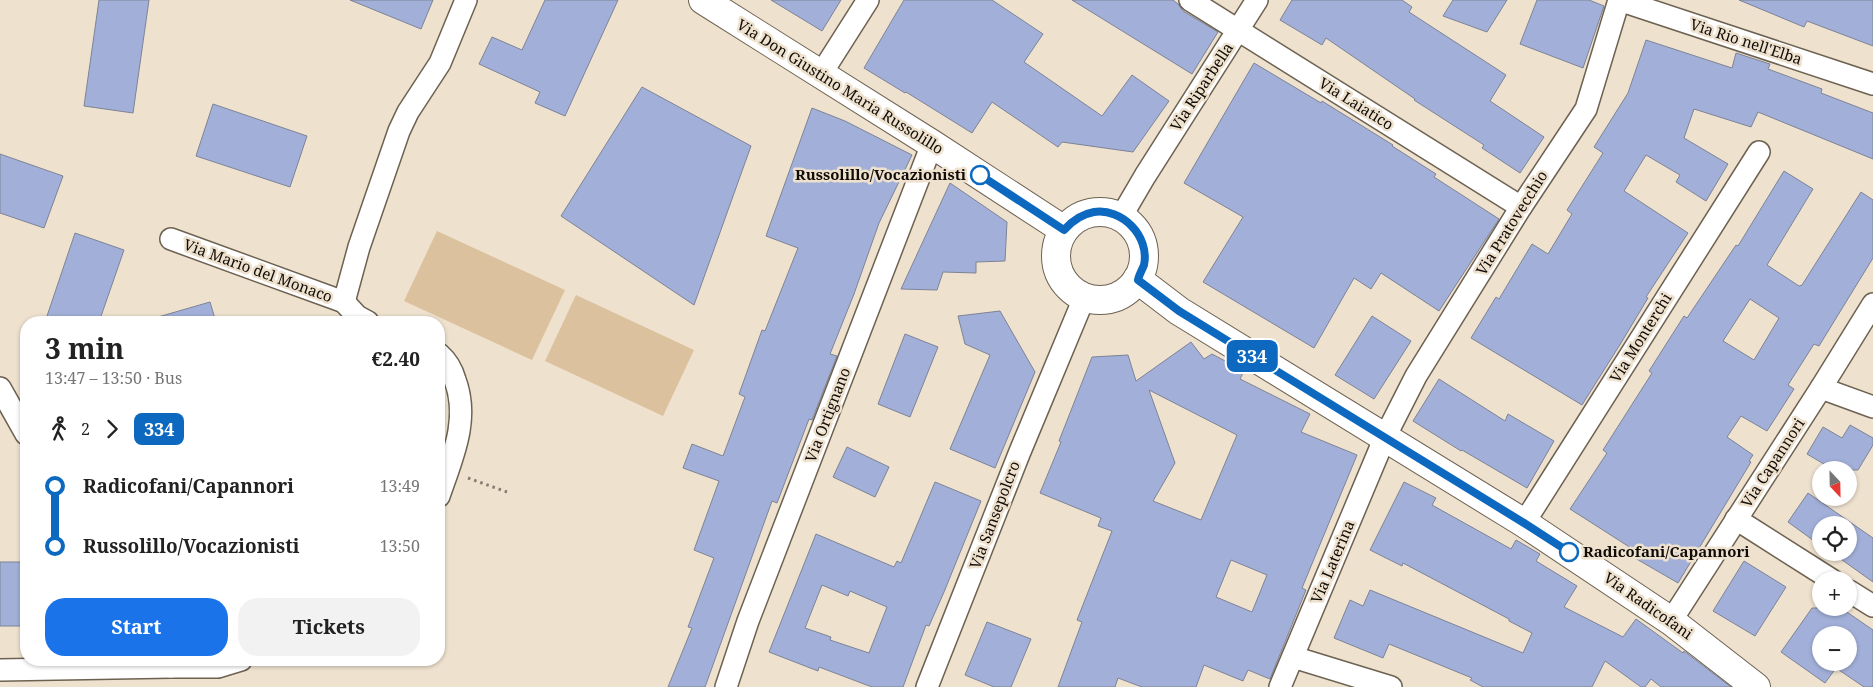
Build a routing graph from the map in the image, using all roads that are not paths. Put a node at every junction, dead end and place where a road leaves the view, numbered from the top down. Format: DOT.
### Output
graph roads {
  1 [pos="466,0"];
  2 [pos="703,0"];
  3 [pos="868,0"];
  4 [pos="1190,0"];
  5 [pos="1257,0"];
  6 [pos="1619,0"];
  7 [pos="1238,31"];
  8 [pos="821,74"];
  9 [pos="1873,84"];
  10 [pos="932,144"];
  11 [pos="1758,152"];
  12 [pos="1521,207"];
  13 [pos="1121,217"];
  14 [pos="1064,230"];
  15 [pos="171,239"];
  16 [pos="1138,280"];
  17 [pos="1084,298"];
  18 [pos="344,302"];
  19 [pos="1873,304"];
  20 [pos="360,316"];
  21 [pos="445,361"];
  22 [pos="0,388"];
  23 [pos="1821,388"];
  24 [pos="1873,407"];
  25 [pos="20,423"];
  26 [pos="1385,437"];
  27 [pos="445,479"];
  28 [pos="1736,519"];
  29 [pos="1524,523"];
  30 [pos="1818,571"];
  31 [pos="1857,596"];
  32 [pos="1873,606"];
  33 [pos="1671,621"];
  34 [pos="1293,657"];
  35 [pos="96,666"];
  36 [pos="206,666"];
  37 [pos="221,666"];
  38 [pos="0,670"];
  39 [pos="726,687"];
  40 [pos="927,687"];
  41 [pos="1280,687"];
  42 [pos="1390,687"];
  43 [pos="1756,687"];
  1 -- 18 [label="street"];
  2 -- 8 [label="street, Via Don Giustino Maria Russolillo"];
  3 -- 8 [label="street"];
  4 -- 7 [label="street, Via Laiatico"];
  5 -- 7 [label="street, Via Riparbella"];
  6 -- 9 [label="street, Via Rio nell'Elba"];
  6 -- 12 [label="street, Via Pratovecchio"];
  7 -- 12 [label="street, Via Laiatico"];
  7 -- 13 [label="street, Via Riparbella"];
  8 -- 10 [label="street, Via Don Giustino Maria Russolillo"];
  10 -- 14 [label="street, Via Don Giustino Maria Russolillo"];
  10 -- 39 [label="street, Via Ortignano"];
  11 -- 29 [label="street, Via Monterchi"];
  12 -- 26 [label="street, Via Pratovecchio"];
  13 -- 14 [label="street"];
  13 -- 16 [label="street"];
  14 -- 17 [label="street"];
  15 -- 18 [label="street, Via Mario del Monaco"];
  16 -- 17 [label="street"];
  16 -- 26 [label="street, Via Radicofani"];
  17 -- 40 [label="street, Via Sansepolcro"];
  18 -- 20 [label="street, Via Mario del Monaco"];
  19 -- 23 [label="street, Via Capannori"];
  21 -- 27 [label="street"];
  22 -- 25 [label="street"];
  23 -- 24 [label="street"];
  23 -- 28 [label="street, Via Capannori"];
  26 -- 29 [label="street, Via Radicofani"];
  26 -- 34 [label="street, Via Laterina"];
  28 -- 30 [label="street"];
  28 -- 33 [label="street, Via Capannori"];
  29 -- 33 [label="street, Via Radicofani"];
  31 -- 32 [label="street"];
  33 -- 43 [label="street, Via Radicofani"];
  34 -- 41 [label="street, Via Laterina"];
  34 -- 42 [label="street"];
  35 -- 38 [label="street"];
  36 -- 37 [label="street"];
}
